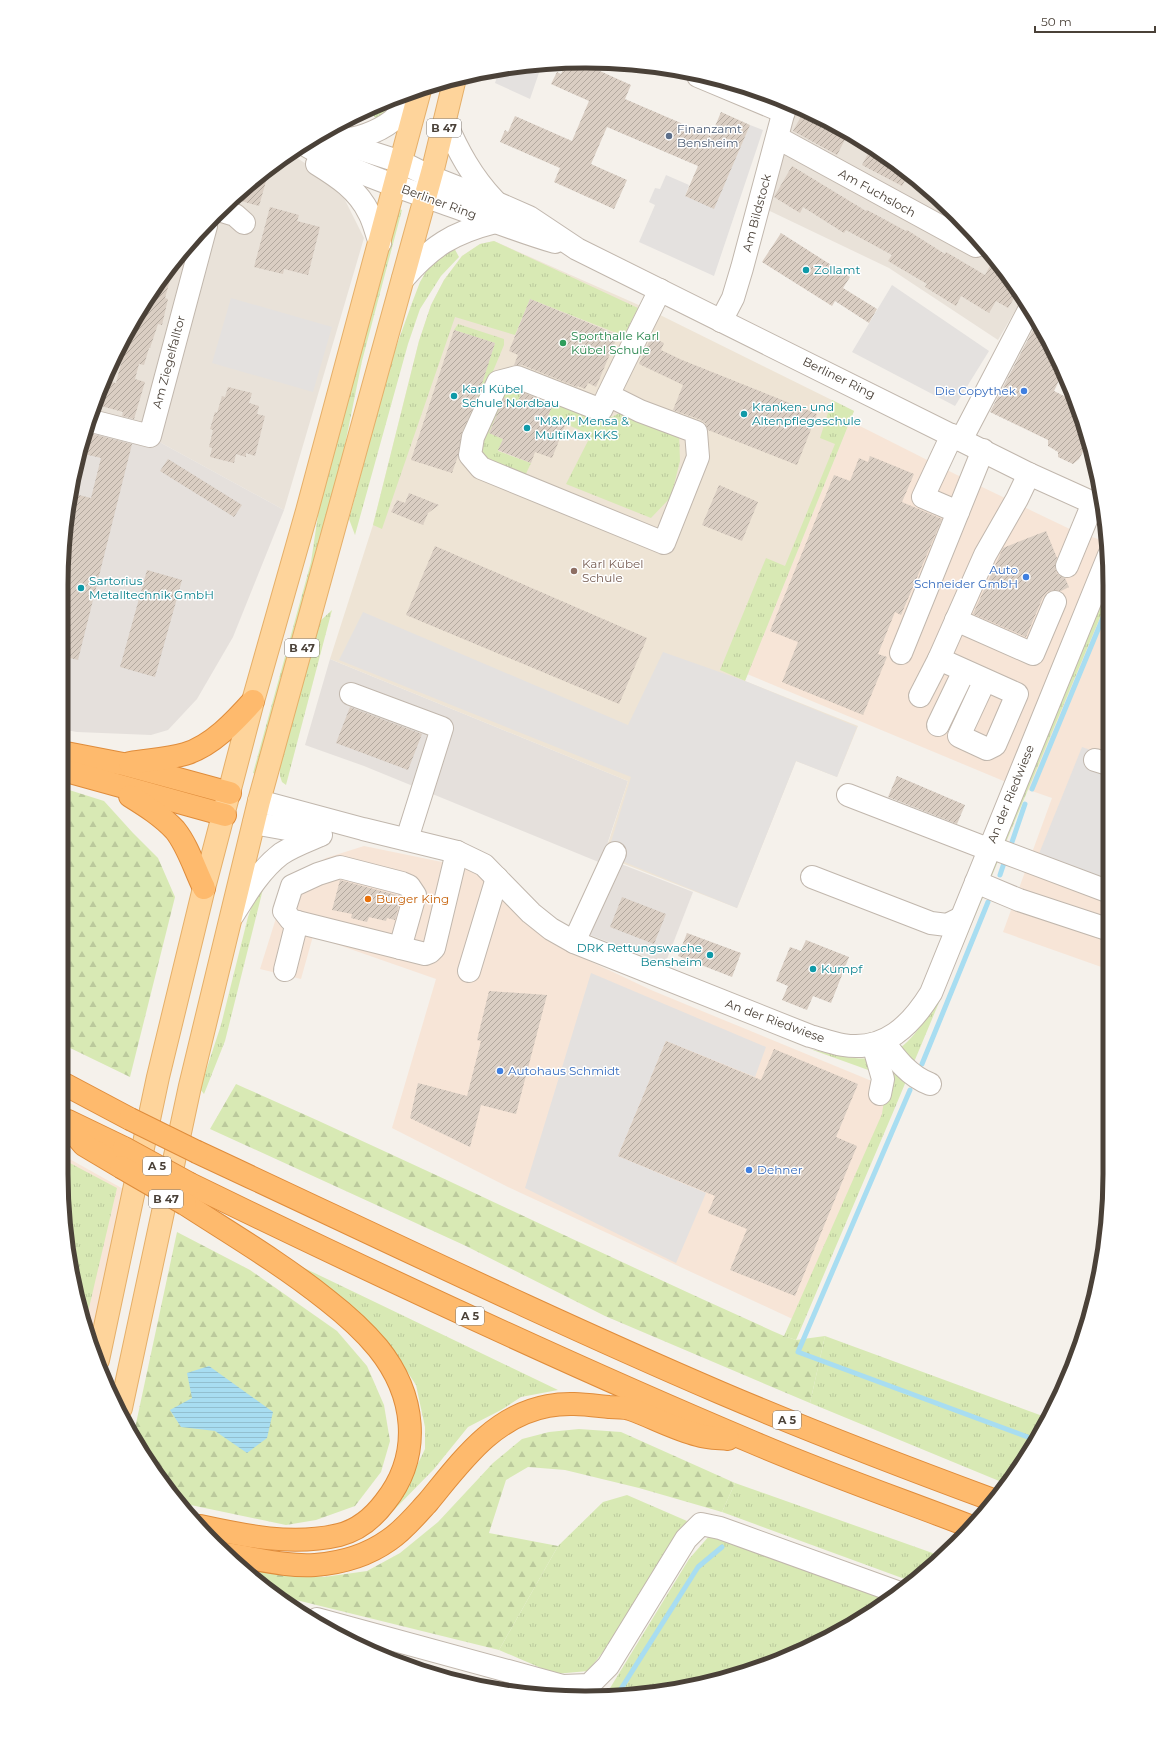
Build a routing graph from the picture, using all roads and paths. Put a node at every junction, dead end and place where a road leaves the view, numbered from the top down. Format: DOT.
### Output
graph roads {
  1 [pos="453,86"];
  2 [pos="743,93"];
  3 [pos="419,95"];
  4 [pos="411,98"];
  5 [pos="785,108"];
  6 [pos="445,121"];
  7 [pos="326,137"];
  8 [pos="327,137"];
  9 [pos="778,138"];
  10 [pos="310,148"];
  11 [pos="300,154"];
  12 [pos="401,162"];
  13 [pos="395,186"];
  14 [pos="428,187"];
  15 [pos="496,212"];
  16 [pos="227,213"];
  17 [pos="244,223"];
  18 [pos="203,237"];
  19 [pos="380,243"];
  20 [pos="976,246"];
  21 [pos="403,279"];
  22 [pos="660,290"];
  23 [pos="1026,315"];
  24 [pos="721,321"];
  25 [pos="608,395"];
  26 [pos="94,422"];
  27 [pos="957,437"];
  28 [pos="983,450"];
  29 [pos="1029,474"];
  30 [pos="1097,505"];
  31 [pos="958,512"];
  32 [pos="1067,566"];
  33 [pos="1103,571"];
  34 [pos="1055,602"];
  35 [pos="956,620"];
  36 [pos="901,654"];
  37 [pos="939,659"];
  38 [pos="964,671"];
  39 [pos="985,680"];
  40 [pos="351,694"];
  41 [pos="920,696"];
  42 [pos="253,701"];
  43 [pos="938,725"];
  44 [pos="68,754"];
  45 [pos="123,764"];
  46 [pos="68,773"];
  47 [pos="112,785"];
  48 [pos="230,793"];
  49 [pos="848,795"];
  50 [pos="259,801"];
  51 [pos="225,815"];
  52 [pos="254,823"];
  53 [pos="362,829"];
  54 [pos="320,836"];
  55 [pos="407,839"];
  56 [pos="990,847"];
  57 [pos="457,852"];
  58 [pos="615,853"];
  59 [pos="497,878"];
  60 [pos="812,878"];
  61 [pos="976,882"];
  62 [pos="204,888"];
  63 [pos="1103,889"];
  64 [pos="961,918"];
  65 [pos="230,920"];
  66 [pos="297,922"];
  67 [pos="1103,928"];
  68 [pos="574,942"];
  69 [pos="400,948"];
  70 [pos="286,970"];
  71 [pos="469,971"];
  72 [pos="878,1042"];
  73 [pos="930,1084"];
  74 [pos="68,1086"];
  75 [pos="880,1094"];
  76 [pos="68,1121"];
  77 [pos="68,1126"];
  78 [pos="122,1158"];
  79 [pos="188,1194"];
  80 [pos="100,1352"];
  81 [pos="122,1404"];
  82 [pos="753,1443"];
  83 [pos="988,1498"];
  84 [pos="965,1525"];
  85 [pos="209,1528"];
  86 [pos="237,1556"];
  87 [pos="892,1590"];
  88 [pos="326,1622"];
  1 -- 6 [label="main road, B 47"];
  2 -- 5 [label="street"];
  3 -- 12 [label="main road, B 47"];
  4 -- 8 [label="street"];
  5 -- 9 [label="street, Am Bildstock"];
  6 -- 14 [label="main road, B 47"];
  6 -- 15 [label="street"];
  7 -- 12 [label="street, Berliner Ring"];
  9 -- 20 [label="street, Am Fuchsloch"];
  9 -- 24 [label="street, Am Bildstock"];
  10 -- 13 [label="street, Berliner Ring"];
  11 -- 19 [label="street"];
  12 -- 13 [label="main road, B 47"];
  12 -- 14 [label="street, Berliner Ring"];
  13 -- 14 [label="street, Berliner Ring"];
  13 -- 19 [label="main road, B 47"];
  14 -- 15 [label="street, Berliner Ring"];
  14 -- 21 [label="main road, B 47"];
  15 -- 21 [label="street"];
  15 -- 22 [label="street, Berliner Ring"];
  16 -- 17 [label="street"];
  18 -- 26 [label="street, Am Ziegelfalltor"];
  19 -- 42 [label="main road, B 47"];
  21 -- 50 [label="main road, B 47"];
  22 -- 24 [label="street, Berliner Ring"];
  22 -- 25 [label="street"];
  23 -- 27 [label="street"];
  24 -- 27 [label="street, Berliner Ring"];
  25 -- 25 [label="street"];
  27 -- 28 [label="street, Berliner Ring"];
  27 -- 31 [label="street"];
  28 -- 29 [label="street, Berliner Ring"];
  28 -- 31 [label="street"];
  29 -- 30 [label="street, Berliner Ring"];
  29 -- 35 [label="street"];
  30 -- 32 [label="street"];
  31 -- 36 [label="street"];
  33 -- 56 [label="street, An der Riedwiese"];
  34 -- 35 [label="street"];
  35 -- 37 [label="street"];
  37 -- 38 [label="street"];
  37 -- 41 [label="street"];
  38 -- 39 [label="street"];
  38 -- 43 [label="street"];
  40 -- 55 [label="street"];
  42 -- 45 [label="highway"];
  42 -- 48 [label="main road, B 47"];
  44 -- 45 [label="highway"];
  45 -- 48 [label="highway"];
  46 -- 47 [label="highway"];
  47 -- 51 [label="highway"];
  47 -- 62 [label="highway"];
  48 -- 50 [label="main road"];
  48 -- 51 [label="main road, B 47"];
  49 -- 56 [label="street"];
  50 -- 52 [label="main road, B 47"];
  50 -- 53 [label="street, An der Riedwiese"];
  51 -- 52 [label="main road"];
  51 -- 62 [label="main road, B 47"];
  52 -- 54 [label="street, An der Riedwiese"];
  52 -- 65 [label="main road, B 47"];
  53 -- 54 [label="street, An der Riedwiese"];
  53 -- 55 [label="street, An der Riedwiese"];
  54 -- 65 [label="street, An der Riedwiese"];
  55 -- 57 [label="street, An der Riedwiese"];
  56 -- 61 [label="street, An der Riedwiese"];
  56 -- 63 [label="street"];
  57 -- 59 [label="street, An der Riedwiese"];
  57 -- 69 [label="street"];
  58 -- 68 [label="street"];
  59 -- 68 [label="street, An der Riedwiese"];
  59 -- 71 [label="street"];
  60 -- 64 [label="street"];
  61 -- 64 [label="street, An der Riedwiese"];
  61 -- 67 [label="street"];
  62 -- 80 [label="main road, B 47"];
  64 -- 72 [label="street, An der Riedwiese"];
  65 -- 81 [label="main road, B 47"];
  66 -- 69 [label="street"];
  66 -- 69 [label="street"];
  66 -- 70 [label="street"];
  68 -- 72 [label="street, An der Riedwiese"];
  72 -- 73 [label="street"];
  72 -- 75 [label="street"];
  74 -- 83 [label="highway, A 5, bridge"];
  76 -- 78 [label="highway"];
  77 -- 78 [label="highway"];
  78 -- 79 [label="highway, bridge"];
  79 -- 82 [label="highway, A 5"];
  79 -- 85 [label="highway"];
  82 -- 84 [label="highway, A 5"];
  82 -- 86 [label="highway"];
  87 -- 88 [label="street"];
}
